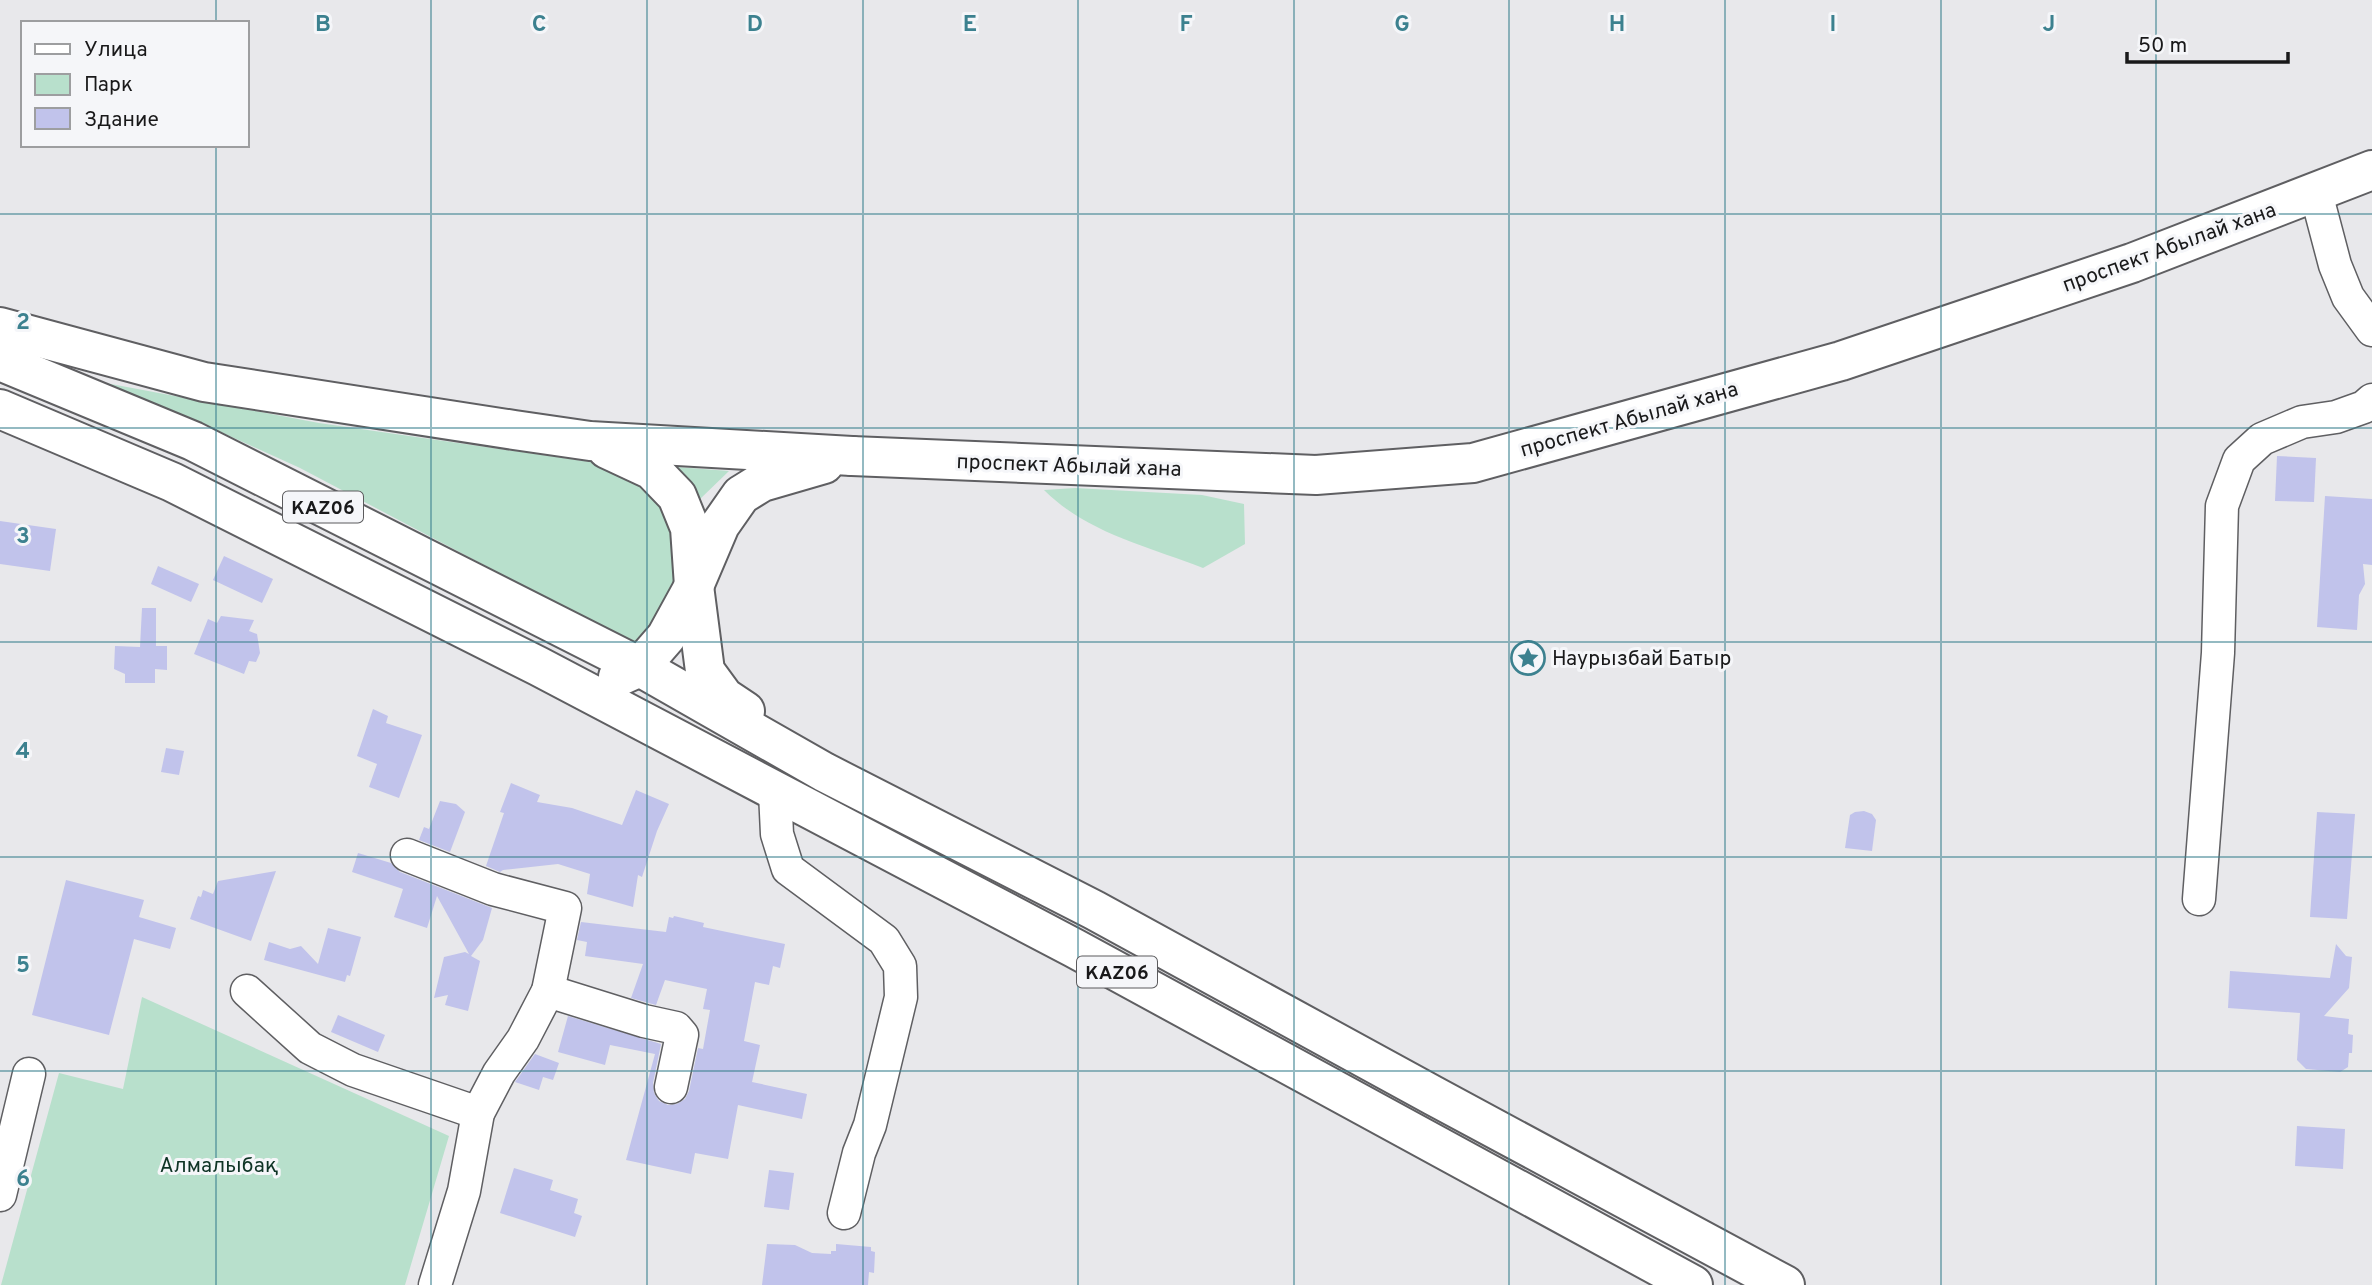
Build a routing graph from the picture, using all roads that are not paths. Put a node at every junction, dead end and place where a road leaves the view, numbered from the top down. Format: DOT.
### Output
graph roads {
  1 [pos="2372,170"];
  2 [pos="2316,193"];
  3 [pos="0,327"];
  4 [pos="2372,330"];
  5 [pos="0,361"];
  6 [pos="2372,400"];
  7 [pos="0,410"];
  8 [pos="590,442"];
  9 [pos="852,456"];
  10 [pos="694,586"];
  11 [pos="538,666"];
  12 [pos="640,667"];
  13 [pos="824,772"];
  14 [pos="775,792"];
  15 [pos="407,855"];
  16 [pos="2199,899"];
  17 [pos="247,991"];
  18 [pos="548,991"];
  19 [pos="29,1074"];
  20 [pos="671,1087"];
  21 [pos="478,1113"];
  22 [pos="0,1195"];
  23 [pos="844,1213"];
  24 [pos="435,1285"];
  25 [pos="1693,1285"];
  26 [pos="1785,1285"];
  1 -- 2 [label="main road, проспект Абылай хана"];
  2 -- 4 [label="street"];
  2 -- 9 [label="main road, проспект Абылай хана"];
  3 -- 8 [label="main road"];
  5 -- 12 [label="main road, KАZ06"];
  6 -- 16 [label="street"];
  7 -- 11 [label="main road, KАZ06"];
  8 -- 9 [label="main road, проспект Абылай хана"];
  8 -- 10 [label="main road"];
  9 -- 10 [label="main road"];
  10 -- 12 [label="main road"];
  10 -- 13 [label="main road"];
  11 -- 12 [label="main road"];
  11 -- 14 [label="main road, KАZ06"];
  12 -- 13 [label="main road, KАZ06"];
  13 -- 26 [label="main road, KАZ06"];
  14 -- 23 [label="street"];
  14 -- 25 [label="main road, KАZ06"];
  15 -- 18 [label="street"];
  17 -- 21 [label="street"];
  18 -- 20 [label="street"];
  18 -- 21 [label="street"];
  19 -- 22 [label="street"];
  21 -- 24 [label="street"];
}
